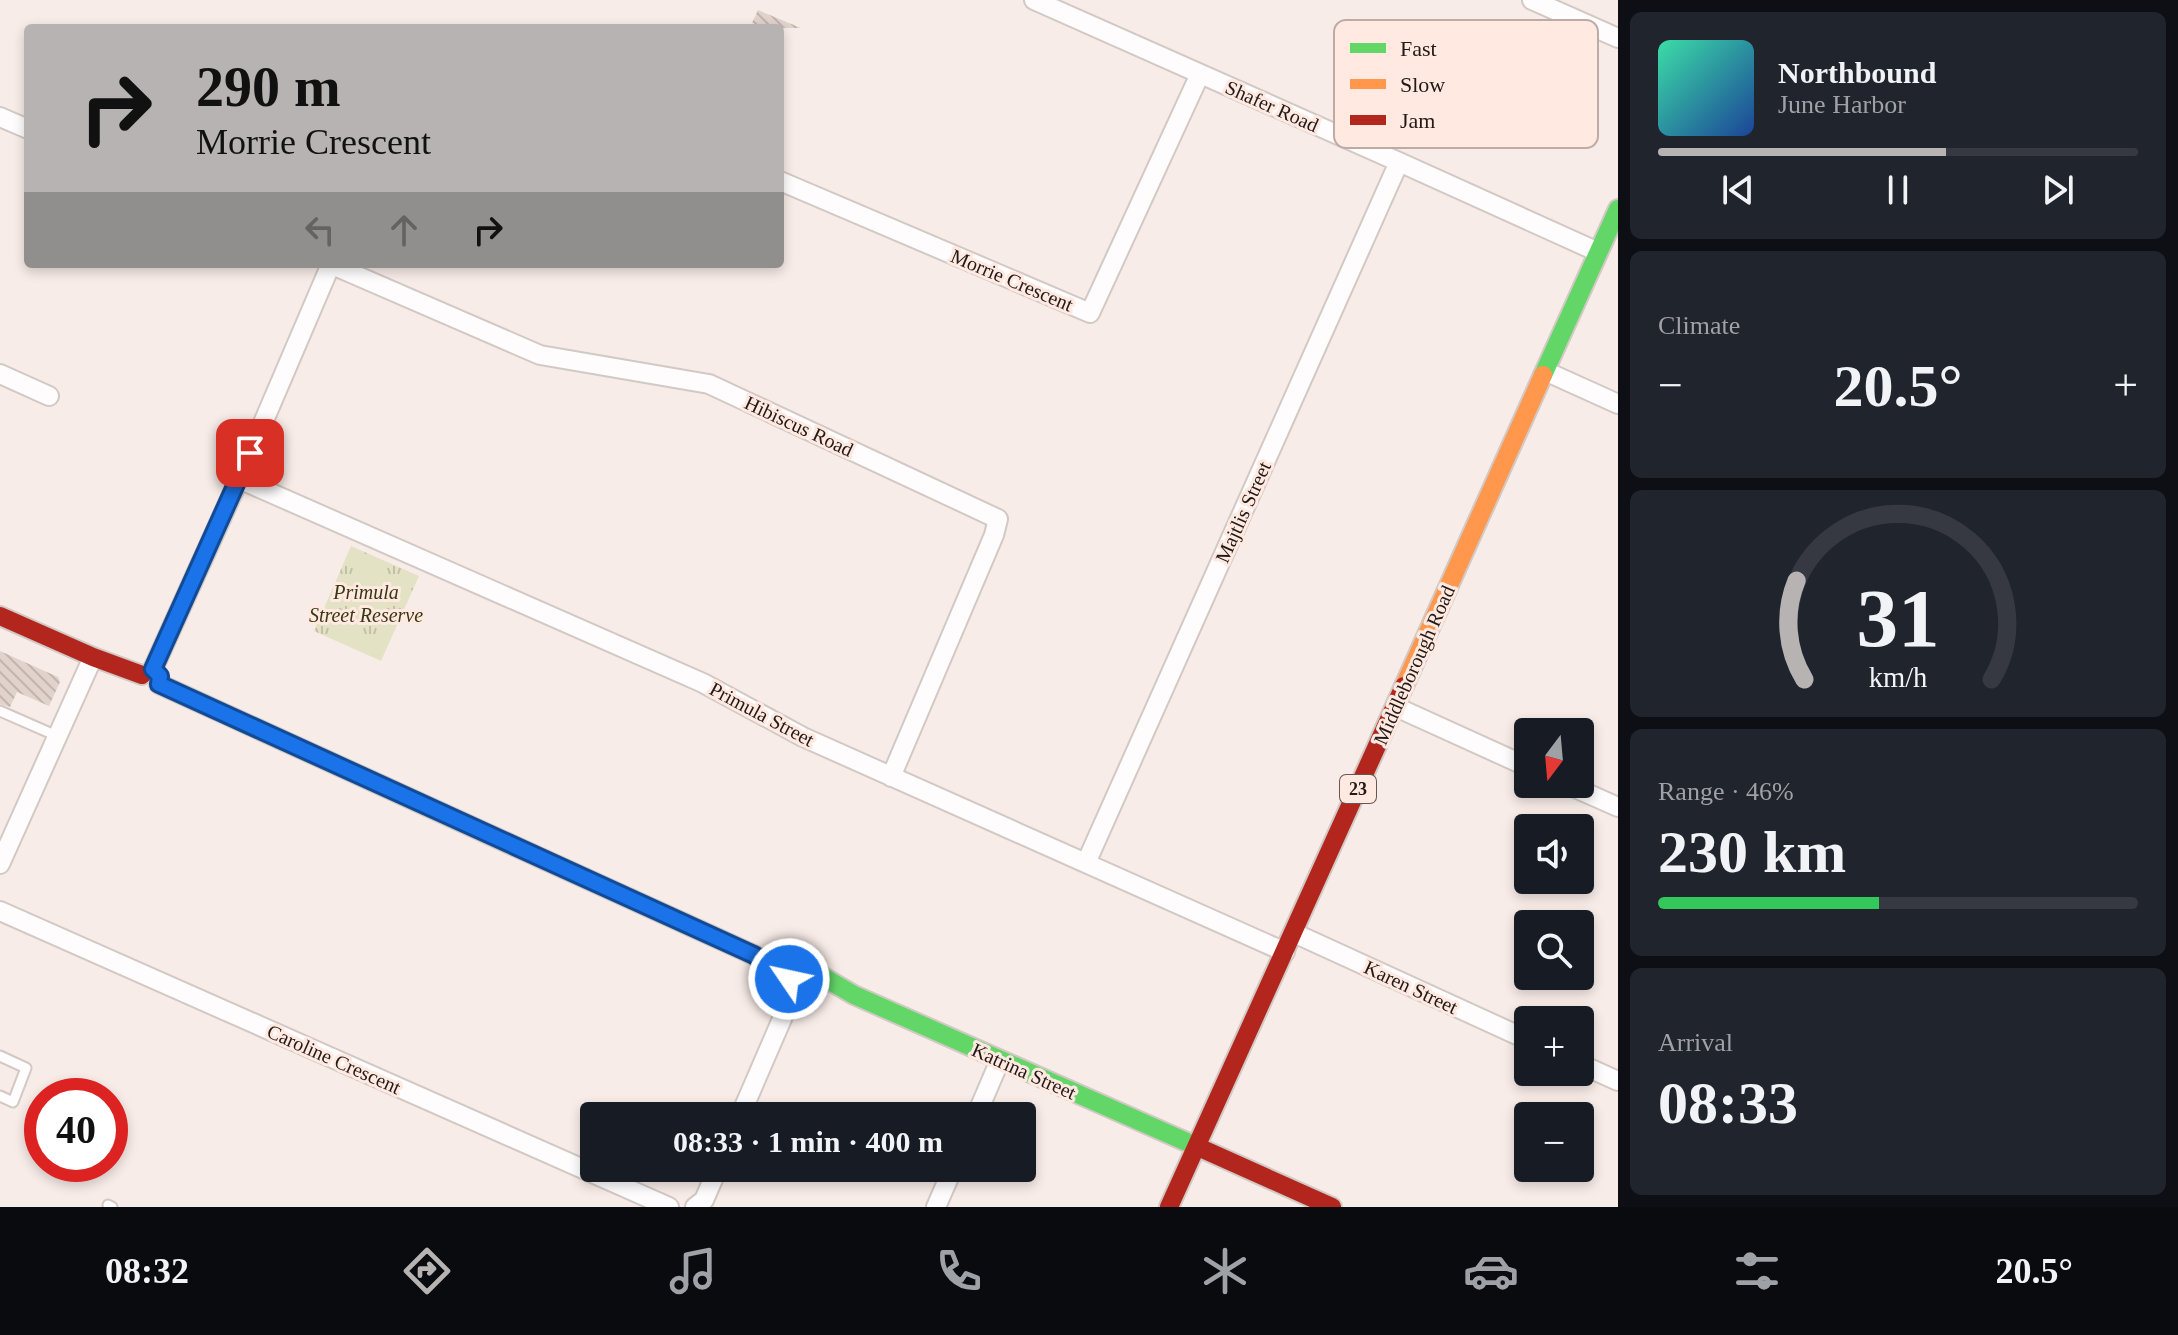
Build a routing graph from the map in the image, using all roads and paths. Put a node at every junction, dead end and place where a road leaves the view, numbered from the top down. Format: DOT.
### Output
graph roads {
  1 [pos="1034,0"];
  2 [pos="1532,0"];
  3 [pos="1577,20"];
  4 [pos="1598,29"];
  5 [pos="1618,38"];
  6 [pos="1200,74"];
  7 [pos="0,117"];
  8 [pos="24,127"];
  9 [pos="1334,133"];
  10 [pos="1367,148"];
  11 [pos="1399,162"];
  12 [pos="784,183"];
  13 [pos="1618,209"];
  14 [pos="1598,252"];
  15 [pos="328,268"];
  16 [pos="339,268"];
  17 [pos="1545,371"];
  18 [pos="0,374"];
  19 [pos="49,396"];
  20 [pos="1618,404"];
  21 [pos="239,479"];
  22 [pos="0,616"];
  23 [pos="93,657"];
  24 [pos="151,676"];
  25 [pos="1396,707"];
  26 [pos="0,711"];
  27 [pos="57,736"];
  28 [pos="1514,761"];
  29 [pos="891,777"];
  30 [pos="1594,796"];
  31 [pos="1618,807"];
  32 [pos="1086,863"];
  33 [pos="0,864"];
  34 [pos="0,911"];
  35 [pos="1294,933"];
  36 [pos="1285,952"];
  37 [pos="800,979"];
  38 [pos="1514,1034"];
  39 [pos="0,1056"];
  40 [pos="1000,1060"];
  41 [pos="1594,1070"];
  42 [pos="1618,1081"];
  43 [pos="0,1096"];
  44 [pos="746,1102"];
  45 [pos="982,1102"];
  46 [pos="1196,1146"];
  47 [pos="712,1182"];
  48 [pos="947,1182"];
  49 [pos="669,1207"];
  50 [pos="695,1207"];
  51 [pos="936,1207"];
  52 [pos="1169,1207"];
  53 [pos="1332,1207"];
  1 -- 6 [label="street, Shafer Road"];
  2 -- 3 [label="street"];
  4 -- 5 [label="street"];
  6 -- 9 [label="street, Shafer Road"];
  6 -- 12 [label="street, Morrie Crescent"];
  7 -- 8 [label="street"];
  10 -- 11 [label="street, Shafer Road"];
  11 -- 14 [label="street, Shafer Road"];
  11 -- 32 [label="street, Majtlis Street"];
  13 -- 14 [label="street, Middleborough Road / 23"];
  14 -- 17 [label="street, Middleborough Road / 23"];
  15 -- 21 [label="street"];
  16 -- 29 [label="street, Hibiscus Road"];
  17 -- 20 [label="street"];
  17 -- 25 [label="street, Middleborough Road / 23"];
  18 -- 19 [label="street"];
  21 -- 24 [label="street"];
  21 -- 29 [label="street, Primula Street"];
  22 -- 23 [label="street, Katrina Street"];
  23 -- 24 [label="street, Katrina Street"];
  23 -- 27 [label="street"];
  24 -- 37 [label="street, Katrina Street"];
  25 -- 28 [label="street"];
  25 -- 35 [label="street, Middleborough Road / 23"];
  26 -- 27 [label="lane"];
  27 -- 33 [label="street"];
  29 -- 32 [label="street, Primula Street"];
  30 -- 31 [label="street"];
  32 -- 36 [label="street, Primula Street"];
  34 -- 49 [label="street, Caroline Crescent"];
  35 -- 36 [label="street, Middleborough Road / 23"];
  35 -- 38 [label="street, Karen Street"];
  36 -- 46 [label="street, Middleborough Road / 23"];
  37 -- 40 [label="street, Katrina Street"];
  37 -- 44 [label="street"];
  39 -- 43 [label="lane"];
  40 -- 45 [label="street"];
  40 -- 46 [label="street, Katrina Street"];
  41 -- 42 [label="street"];
  46 -- 52 [label="street, Middleborough Road / 23"];
  46 -- 53 [label="street, Katrina Street"];
  47 -- 50 [label="street"];
  48 -- 51 [label="street"];
}
